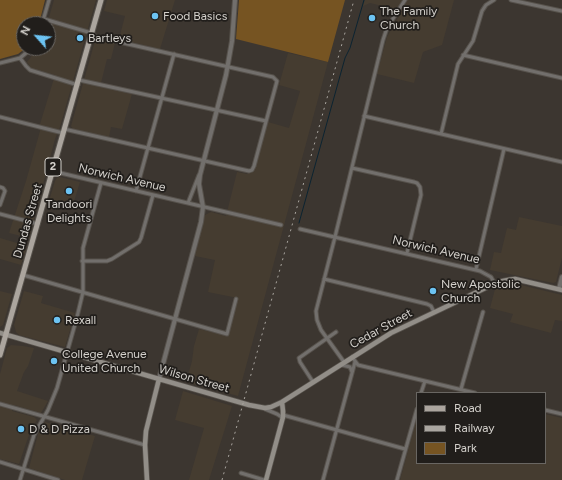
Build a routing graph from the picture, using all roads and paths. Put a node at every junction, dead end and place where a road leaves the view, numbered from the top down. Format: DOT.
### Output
graph roads {
  1 [pos="49,0"];
  2 [pos="101,0"];
  3 [pos="235,0"];
  4 [pos="404,0"];
  5 [pos="494,0"];
  6 [pos="511,0"];
  7 [pos="525,1"];
  8 [pos="562,11"];
  9 [pos="45,16"];
  10 [pos="56,22"];
  11 [pos="92,33"];
  12 [pos="174,54"];
  13 [pos="464,55"];
  14 [pos="22,56"];
  15 [pos="20,58"];
  16 [pos="0,62"];
  17 [pos="228,66"];
  18 [pos="562,78"];
  19 [pos="78,82"];
  20 [pos="163,98"];
  21 [pos="217,110"];
  22 [pos="364,116"];
  23 [pos="0,117"];
  24 [pos="266,121"];
  25 [pos="64,131"];
  26 [pos="440,134"];
  27 [pos="148,148"];
  28 [pos="504,149"];
  29 [pos="203,161"];
  30 [pos="562,162"];
  31 [pos="352,168"];
  32 [pos="52,171"];
  33 [pos="200,171"];
  34 [pos="101,183"];
  35 [pos="0,187"];
  36 [pos="136,191"];
  37 [pos="153,195"];
  38 [pos="188,203"];
  39 [pos="0,205"];
  40 [pos="203,207"];
  41 [pos="0,214"];
  42 [pos="38,224"];
  43 [pos="281,225"];
  44 [pos="300,229"];
  45 [pos="335,237"];
  46 [pos="407,254"];
  47 [pos="82,262"];
  48 [pos="476,269"];
  49 [pos="23,275"];
  50 [pos="562,277"];
  51 [pos="324,279"];
  52 [pos="495,284"];
  53 [pos="560,290"];
  54 [pos="83,292"];
  55 [pos="236,299"];
  56 [pos="434,312"];
  57 [pos="483,312"];
  58 [pos="174,319"];
  59 [pos="336,332"];
  60 [pos="0,333"];
  61 [pos="6,335"];
  62 [pos="327,338"];
  63 [pos="67,353"];
  64 [pos="0,355"];
  65 [pos="352,357"];
  66 [pos="344,362"];
  67 [pos="355,362"];
  68 [pos="340,365"];
  69 [pos="352,372"];
  70 [pos="159,379"];
  71 [pos="425,381"];
  72 [pos="313,382"];
  73 [pos="461,389"];
  74 [pos="421,392"];
  75 [pos="472,392"];
  76 [pos="282,402"];
  77 [pos="0,404"];
  78 [pos="261,408"];
  79 [pos="546,410"];
  80 [pos="416,412"];
  81 [pos="562,414"];
  82 [pos="44,416"];
  83 [pos="283,417"];
  84 [pos="336,430"];
  85 [pos="145,445"];
  86 [pos="405,449"];
  87 [pos="0,462"];
  88 [pos="23,469"];
  89 [pos="241,473"];
  90 [pos="20,480"];
  91 [pos="58,480"];
  92 [pos="147,480"];
  93 [pos="265,480"];
  94 [pos="323,480"];
  95 [pos="397,480"];
  1 -- 9 [label="street"];
  2 -- 11 [label="main road, Dundas Street / 2"];
  3 -- 17 [label="street"];
  4 -- 22 [label="street"];
  5 -- 13 [label="street"];
  6 -- 7 [label="street"];
  7 -- 8 [label="street"];
  10 -- 11 [label="street"];
  11 -- 12 [label="street"];
  11 -- 19 [label="main road, Dundas Street / 2"];
  12 -- 17 [label="street"];
  12 -- 20 [label="street"];
  13 -- 18 [label="street"];
  13 -- 26 [label="street"];
  14 -- 15 [label="street"];
  15 -- 16 [label="street"];
  15 -- 19 [label="street"];
  17 -- 21 [label="street"];
  17 -- 24 [label="street"];
  19 -- 20 [label="street"];
  19 -- 25 [label="main road, Dundas Street / 2"];
  20 -- 21 [label="street"];
  20 -- 27 [label="street"];
  21 -- 24 [label="street"];
  21 -- 29 [label="street"];
  22 -- 26 [label="street"];
  22 -- 31 [label="street"];
  23 -- 25 [label="street"];
  24 -- 29 [label="street"];
  25 -- 27 [label="street"];
  25 -- 32 [label="main road, Dundas Street / 2"];
  26 -- 28 [label="street"];
  27 -- 29 [label="street"];
  27 -- 36 [label="street"];
  28 -- 30 [label="street"];
  28 -- 48 [label="street"];
  29 -- 33 [label="street"];
  31 -- 45 [label="street"];
  31 -- 46 [label="street"];
  32 -- 34 [label="street, Norwich Avenue"];
  32 -- 42 [label="main road, Dundas Street / 2"];
  33 -- 38 [label="street"];
  33 -- 40 [label="street"];
  34 -- 36 [label="street, Norwich Avenue"];
  34 -- 47 [label="street"];
  35 -- 39 [label="street"];
  36 -- 37 [label="street, Norwich Avenue"];
  37 -- 38 [label="street, Norwich Avenue"];
  37 -- 47 [label="street"];
  38 -- 40 [label="street, Norwich Avenue"];
  40 -- 43 [label="street, Norwich Avenue"];
  40 -- 58 [label="street"];
  41 -- 42 [label="street"];
  42 -- 49 [label="main road, Dundas Street / 2"];
  44 -- 45 [label="street, Norwich Avenue"];
  45 -- 46 [label="street, Norwich Avenue"];
  45 -- 51 [label="street"];
  46 -- 48 [label="street, Norwich Avenue"];
  47 -- 54 [label="street"];
  48 -- 52 [label="street, Norwich Avenue"];
  49 -- 54 [label="street"];
  49 -- 61 [label="main road, Dundas Street / 2"];
  50 -- 53 [label="street"];
  51 -- 56 [label="street"];
  51 -- 62 [label="street"];
  52 -- 53 [label="main road"];
  52 -- 56 [label="main road, Cedar Street"];
  54 -- 58 [label="street"];
  54 -- 63 [label="street"];
  55 -- 58 [label="street"];
  56 -- 65 [label="main road, Cedar Street"];
  57 -- 73 [label="street"];
  58 -- 70 [label="street"];
  59 -- 62 [label="street"];
  60 -- 61 [label="main road, Wilson Street"];
  61 -- 63 [label="main road, Wilson Street"];
  61 -- 64 [label="main road, Dundas Street / 2"];
  62 -- 66 [label="street"];
  62 -- 72 [label="street"];
  63 -- 70 [label="main road, Wilson Street"];
  63 -- 82 [label="street"];
  65 -- 66 [label="main road, Cedar Street"];
  65 -- 67 [label="street"];
  66 -- 68 [label="main road, Cedar Street"];
  67 -- 69 [label="street"];
  67 -- 71 [label="street"];
  68 -- 69 [label="street"];
  68 -- 72 [label="main road, Cedar Street"];
  69 -- 84 [label="street"];
  70 -- 78 [label="main road, Wilson Street"];
  70 -- 85 [label="main road"];
  71 -- 73 [label="street"];
  71 -- 74 [label="street"];
  72 -- 76 [label="main road, Cedar Street"];
  73 -- 75 [label="street"];
  76 -- 78 [label="main road"];
  76 -- 83 [label="main road"];
  77 -- 82 [label="street"];
  78 -- 83 [label="street, Wilson Street"];
  79 -- 81 [label="street"];
  80 -- 86 [label="street"];
  82 -- 85 [label="street"];
  82 -- 88 [label="street"];
  83 -- 84 [label="street, Wilson Street"];
  83 -- 93 [label="main road"];
  84 -- 86 [label="street, Wilson Street"];
  84 -- 94 [label="street"];
  85 -- 92 [label="main road"];
  86 -- 95 [label="street"];
  87 -- 88 [label="street"];
  88 -- 90 [label="street"];
  88 -- 91 [label="street"];
  89 -- 93 [label="street"];
}
